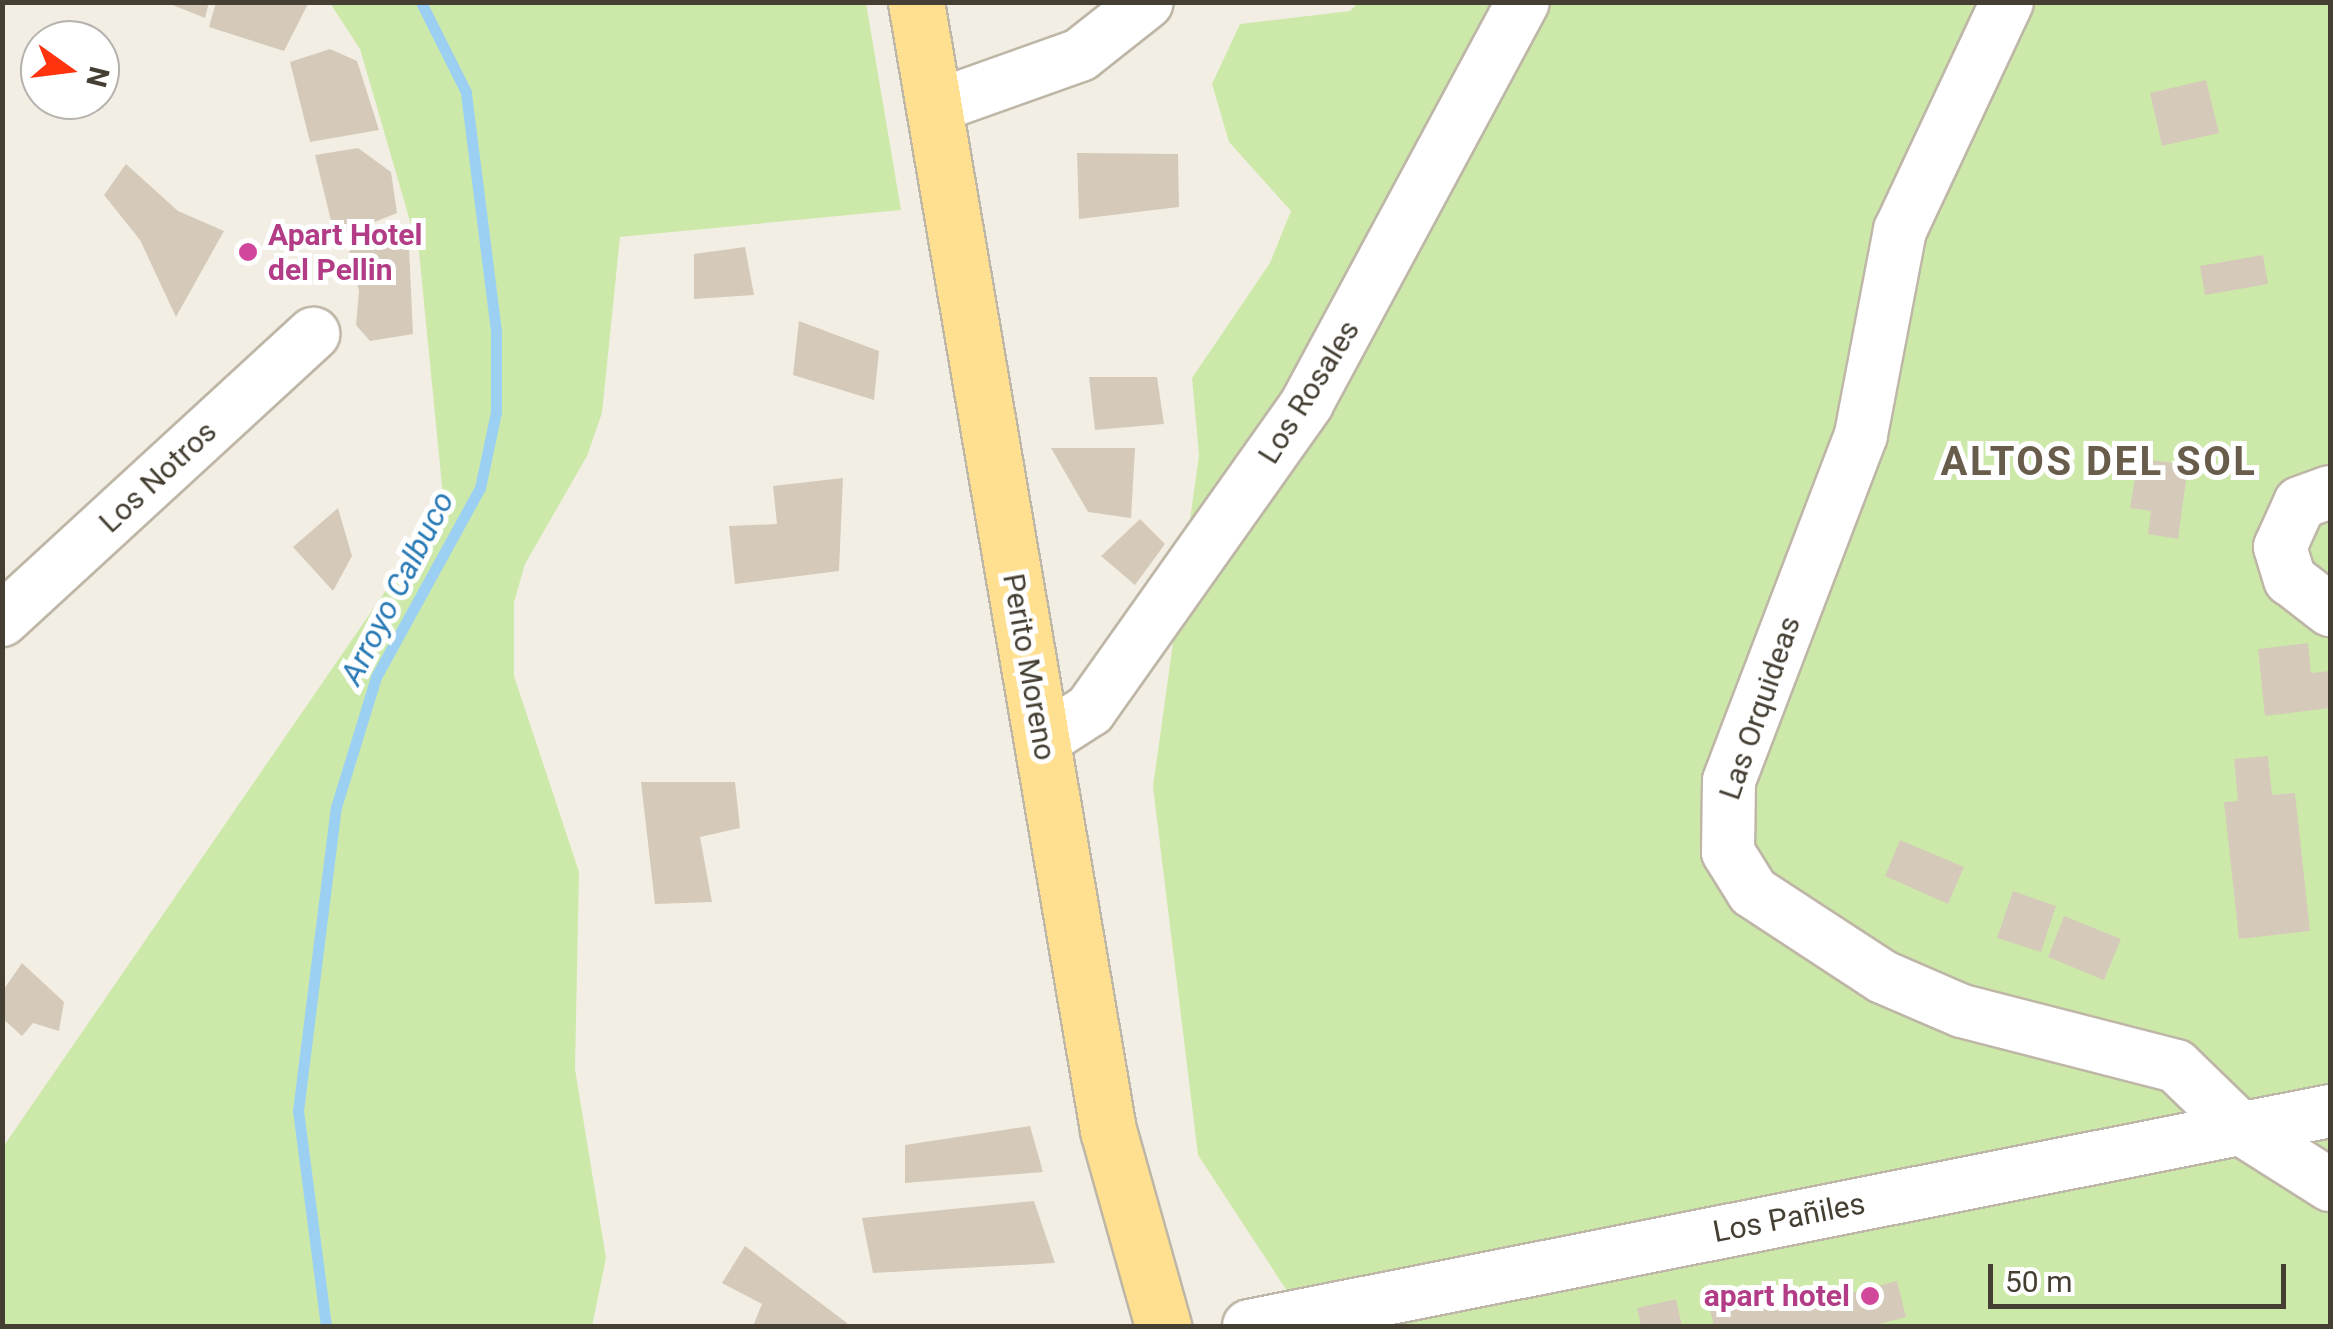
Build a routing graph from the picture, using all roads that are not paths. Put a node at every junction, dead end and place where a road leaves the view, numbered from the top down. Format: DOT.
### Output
graph roads {
  1 [pos="916,2"];
  2 [pos="1147,2"];
  3 [pos="1523,2"];
  4 [pos="2007,2"];
  5 [pos="934,108"];
  6 [pos="312,334"];
  7 [pos="2330,492"];
  8 [pos="2330,610"];
  9 [pos="2,620"];
  10 [pos="1042,741"];
  11 [pos="2330,1111"];
  12 [pos="2240,1128"];
  13 [pos="2330,1185"];
  14 [pos="1163,1326"];
  15 [pos="1248,1326"];
  1 -- 5 [label="main road, Perito Moreno"];
  2 -- 5 [label="street"];
  3 -- 10 [label="street, Los Rosales"];
  4 -- 12 [label="street, Las Orquideas"];
  5 -- 10 [label="main road, Perito Moreno"];
  6 -- 9 [label="street, Los Notros"];
  7 -- 8 [label="street"];
  10 -- 14 [label="main road, Perito Moreno"];
  11 -- 12 [label="street, Los Pañiles"];
  12 -- 13 [label="street, Las Orquideas"];
  12 -- 15 [label="street, Los Pañiles"];
}
